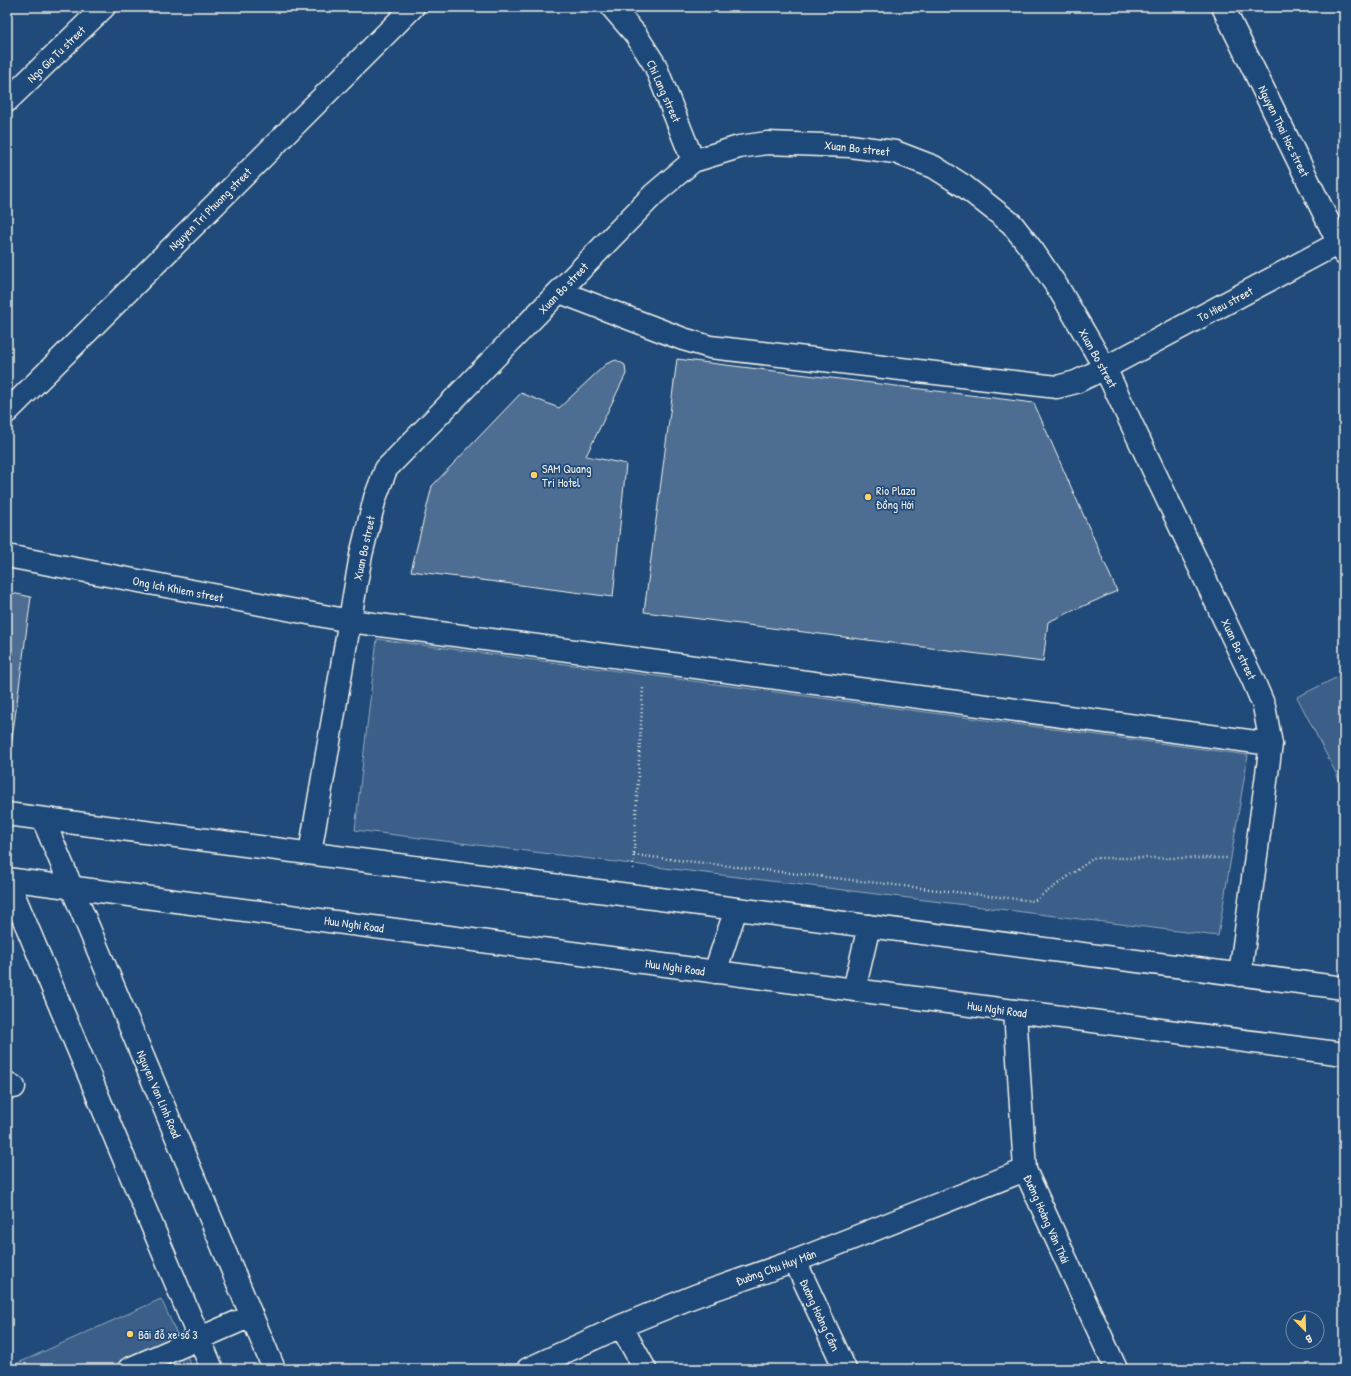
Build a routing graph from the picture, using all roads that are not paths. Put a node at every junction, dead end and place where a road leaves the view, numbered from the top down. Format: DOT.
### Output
graph roads {
  1 [pos="104,7"];
  2 [pos="413,7"];
  3 [pos="612,7"];
  4 [pos="1223,7"];
  5 [pos="7,101"];
  6 [pos="693,161"];
  7 [pos="1342,245"];
  8 [pos="560,292"];
  9 [pos="1105,368"];
  10 [pos="7,412"];
  11 [pos="7,556"];
  12 [pos="350,621"];
  13 [pos="1271,744"];
  14 [pos="7,814"];
  15 [pos="43,819"];
  16 [pos="310,853"];
  17 [pos="7,879"];
  18 [pos="72,887"];
  19 [pos="736,909"];
  20 [pos="869,926"];
  21 [pos="715,972"];
  22 [pos="1240,975"];
  23 [pos="1344,988"];
  24 [pos="854,990"];
  25 [pos="1015,1011"];
  26 [pos="1344,1054"];
  27 [pos="1025,1170"];
  28 [pos="795,1261"];
  29 [pos="251,1316"];
  30 [pos="622,1326"];
  31 [pos="199,1338"];
  32 [pos="129,1369"];
  33 [pos="212,1369"];
  34 [pos="274,1369"];
  35 [pos="528,1369"];
  36 [pos="645,1369"];
  37 [pos="845,1369"];
  38 [pos="1116,1369"];
  1 -- 5 [label="street, Ngo Gia Tu street"];
  2 -- 10 [label="street, Nguyen Tri Phuong street"];
  3 -- 6 [label="street, Chi Lang street"];
  4 -- 7 [label="street, Nguyen Thai Hoc street"];
  6 -- 8 [label="street, Xuan Bo street"];
  6 -- 9 [label="street, Xuan Bo street"];
  7 -- 9 [label="street, To Hieu street"];
  8 -- 9 [label="street, To Hieu street"];
  8 -- 12 [label="street, Xuan Bo street"];
  9 -- 13 [label="street, Xuan Bo street"];
  11 -- 12 [label="street, Ong Ich Khiem street"];
  12 -- 13 [label="street, Ong Ich Khiem street"];
  12 -- 16 [label="street, Xuan Bo street"];
  13 -- 22 [label="street, Xuan Bo street"];
  14 -- 15 [label="street"];
  15 -- 16 [label="street"];
  15 -- 18 [label="street, Nguyen Van Linh Road"];
  16 -- 19 [label="street"];
  17 -- 18 [label="street, Huu Nghi Road"];
  17 -- 31 [label="street"];
  18 -- 21 [label="street, Huu Nghi Road"];
  18 -- 29 [label="street, Nguyen Van Linh Road"];
  19 -- 20 [label="street"];
  19 -- 21 [label="street"];
  20 -- 22 [label="street"];
  20 -- 24 [label="street"];
  21 -- 24 [label="street, Huu Nghi Road"];
  22 -- 23 [label="street"];
  24 -- 25 [label="street, Huu Nghi Road"];
  25 -- 26 [label="street, Huu Nghi Road"];
  25 -- 27 [label="street, Đường Hoàng Văn Thái"];
  27 -- 28 [label="street, Đường Chu Huy Mân"];
  27 -- 38 [label="street, Đường Hoàng Văn Thái"];
  28 -- 30 [label="street, Đường Chu Huy Mân"];
  28 -- 37 [label="street, Đường Hoàng Cầm"];
  29 -- 31 [label="street"];
  29 -- 34 [label="street, Nguyen Van Linh Road"];
  30 -- 35 [label="street, Đường Chu Huy Mân"];
  30 -- 36 [label="street"];
  31 -- 32 [label="street"];
  31 -- 33 [label="street"];
}
